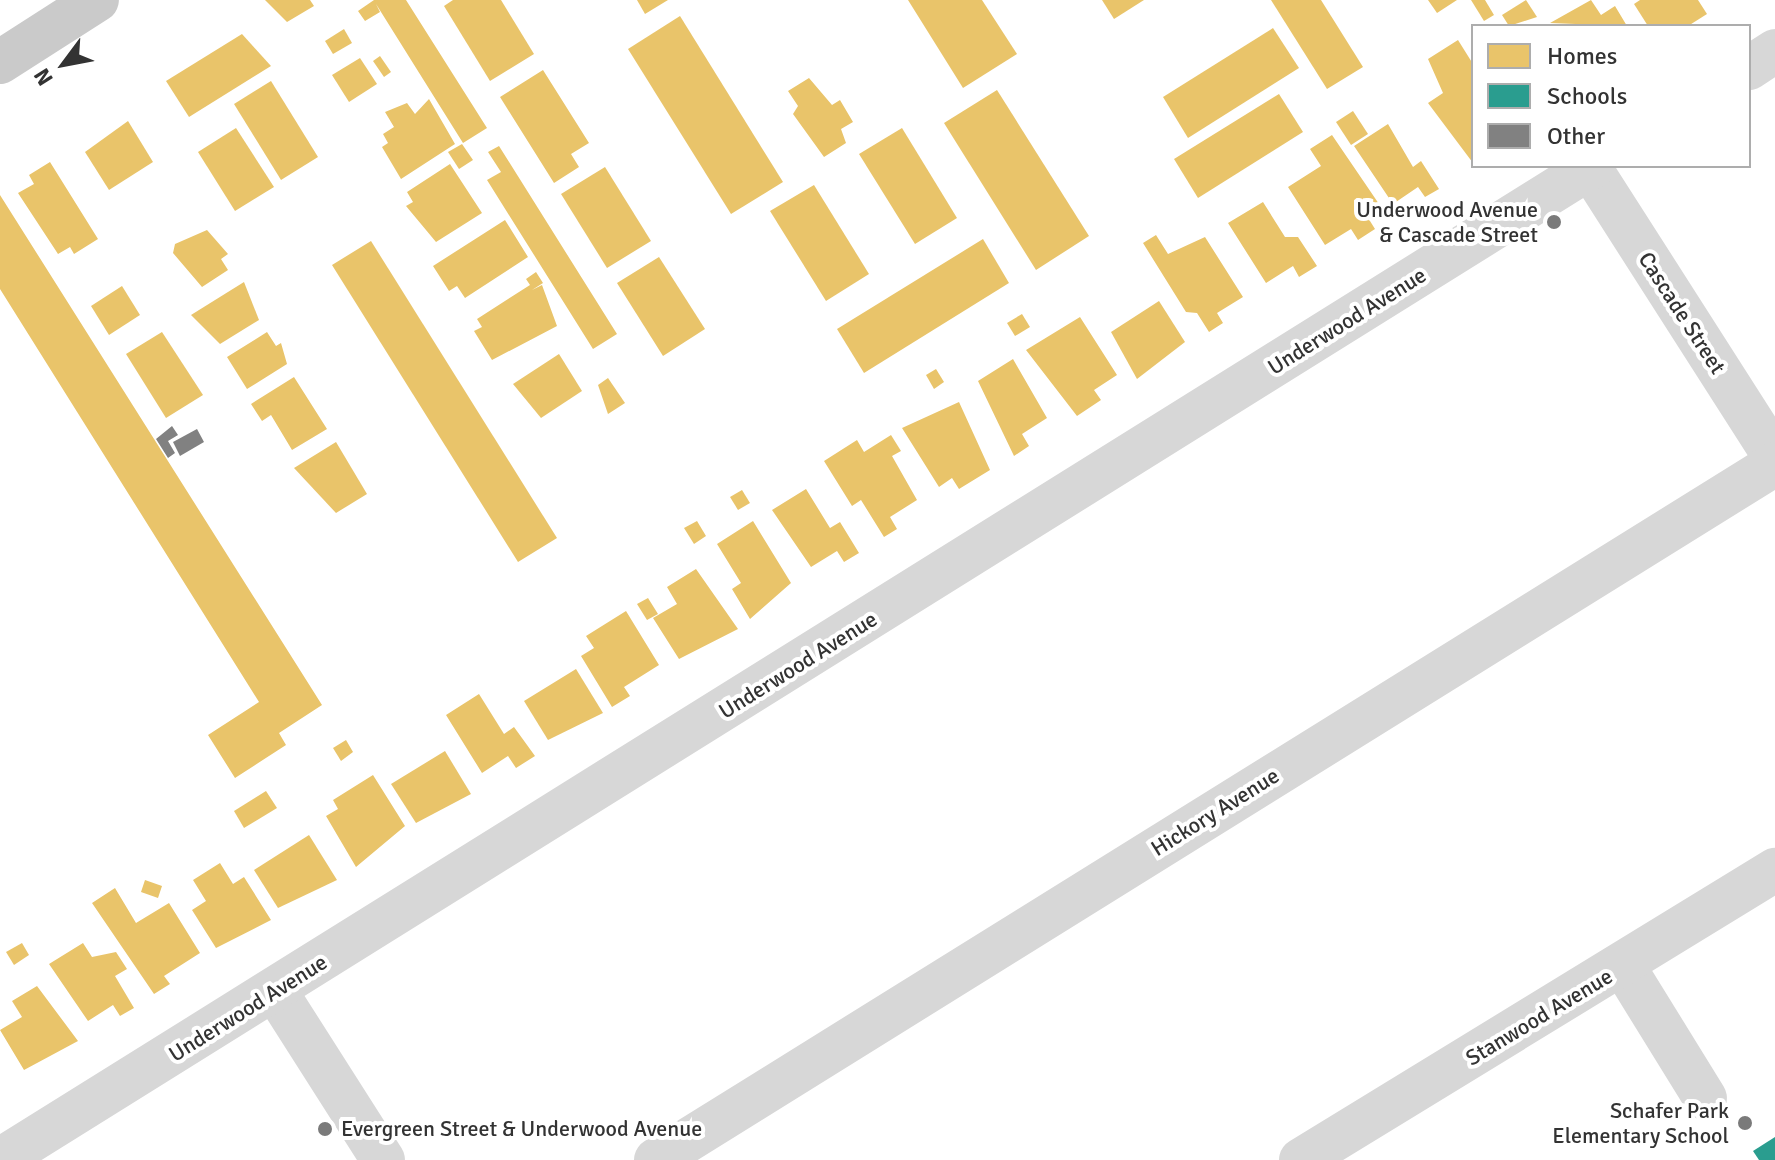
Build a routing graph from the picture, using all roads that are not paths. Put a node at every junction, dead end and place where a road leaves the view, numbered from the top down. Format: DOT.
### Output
graph roads {
  1 [pos="97,0"];
  2 [pos="1775,51"];
  3 [pos="0,62"];
  4 [pos="1751,67"];
  5 [pos="1589,168"];
  6 [pos="1592,168"];
  7 [pos="1775,457"];
  8 [pos="1775,464"];
  9 [pos="1775,870"];
  10 [pos="1624,967"];
  11 [pos="276,992"];
  12 [pos="1705,1098"];
  13 [pos="0,1160"];
  14 [pos="383,1160"];
  15 [pos="656,1160"];
  16 [pos="1301,1160"];
  1 -- 3 [label="main road"];
  2 -- 4 [label="street"];
  5 -- 11 [label="street, Underwood Avenue"];
  6 -- 7 [label="street, Cascade Street"];
  8 -- 15 [label="street, Hickory Avenue"];
  9 -- 10 [label="street, Stanwood Avenue"];
  10 -- 12 [label="street"];
  10 -- 16 [label="street, Stanwood Avenue"];
  11 -- 13 [label="street, Underwood Avenue"];
  11 -- 14 [label="street"];
}
